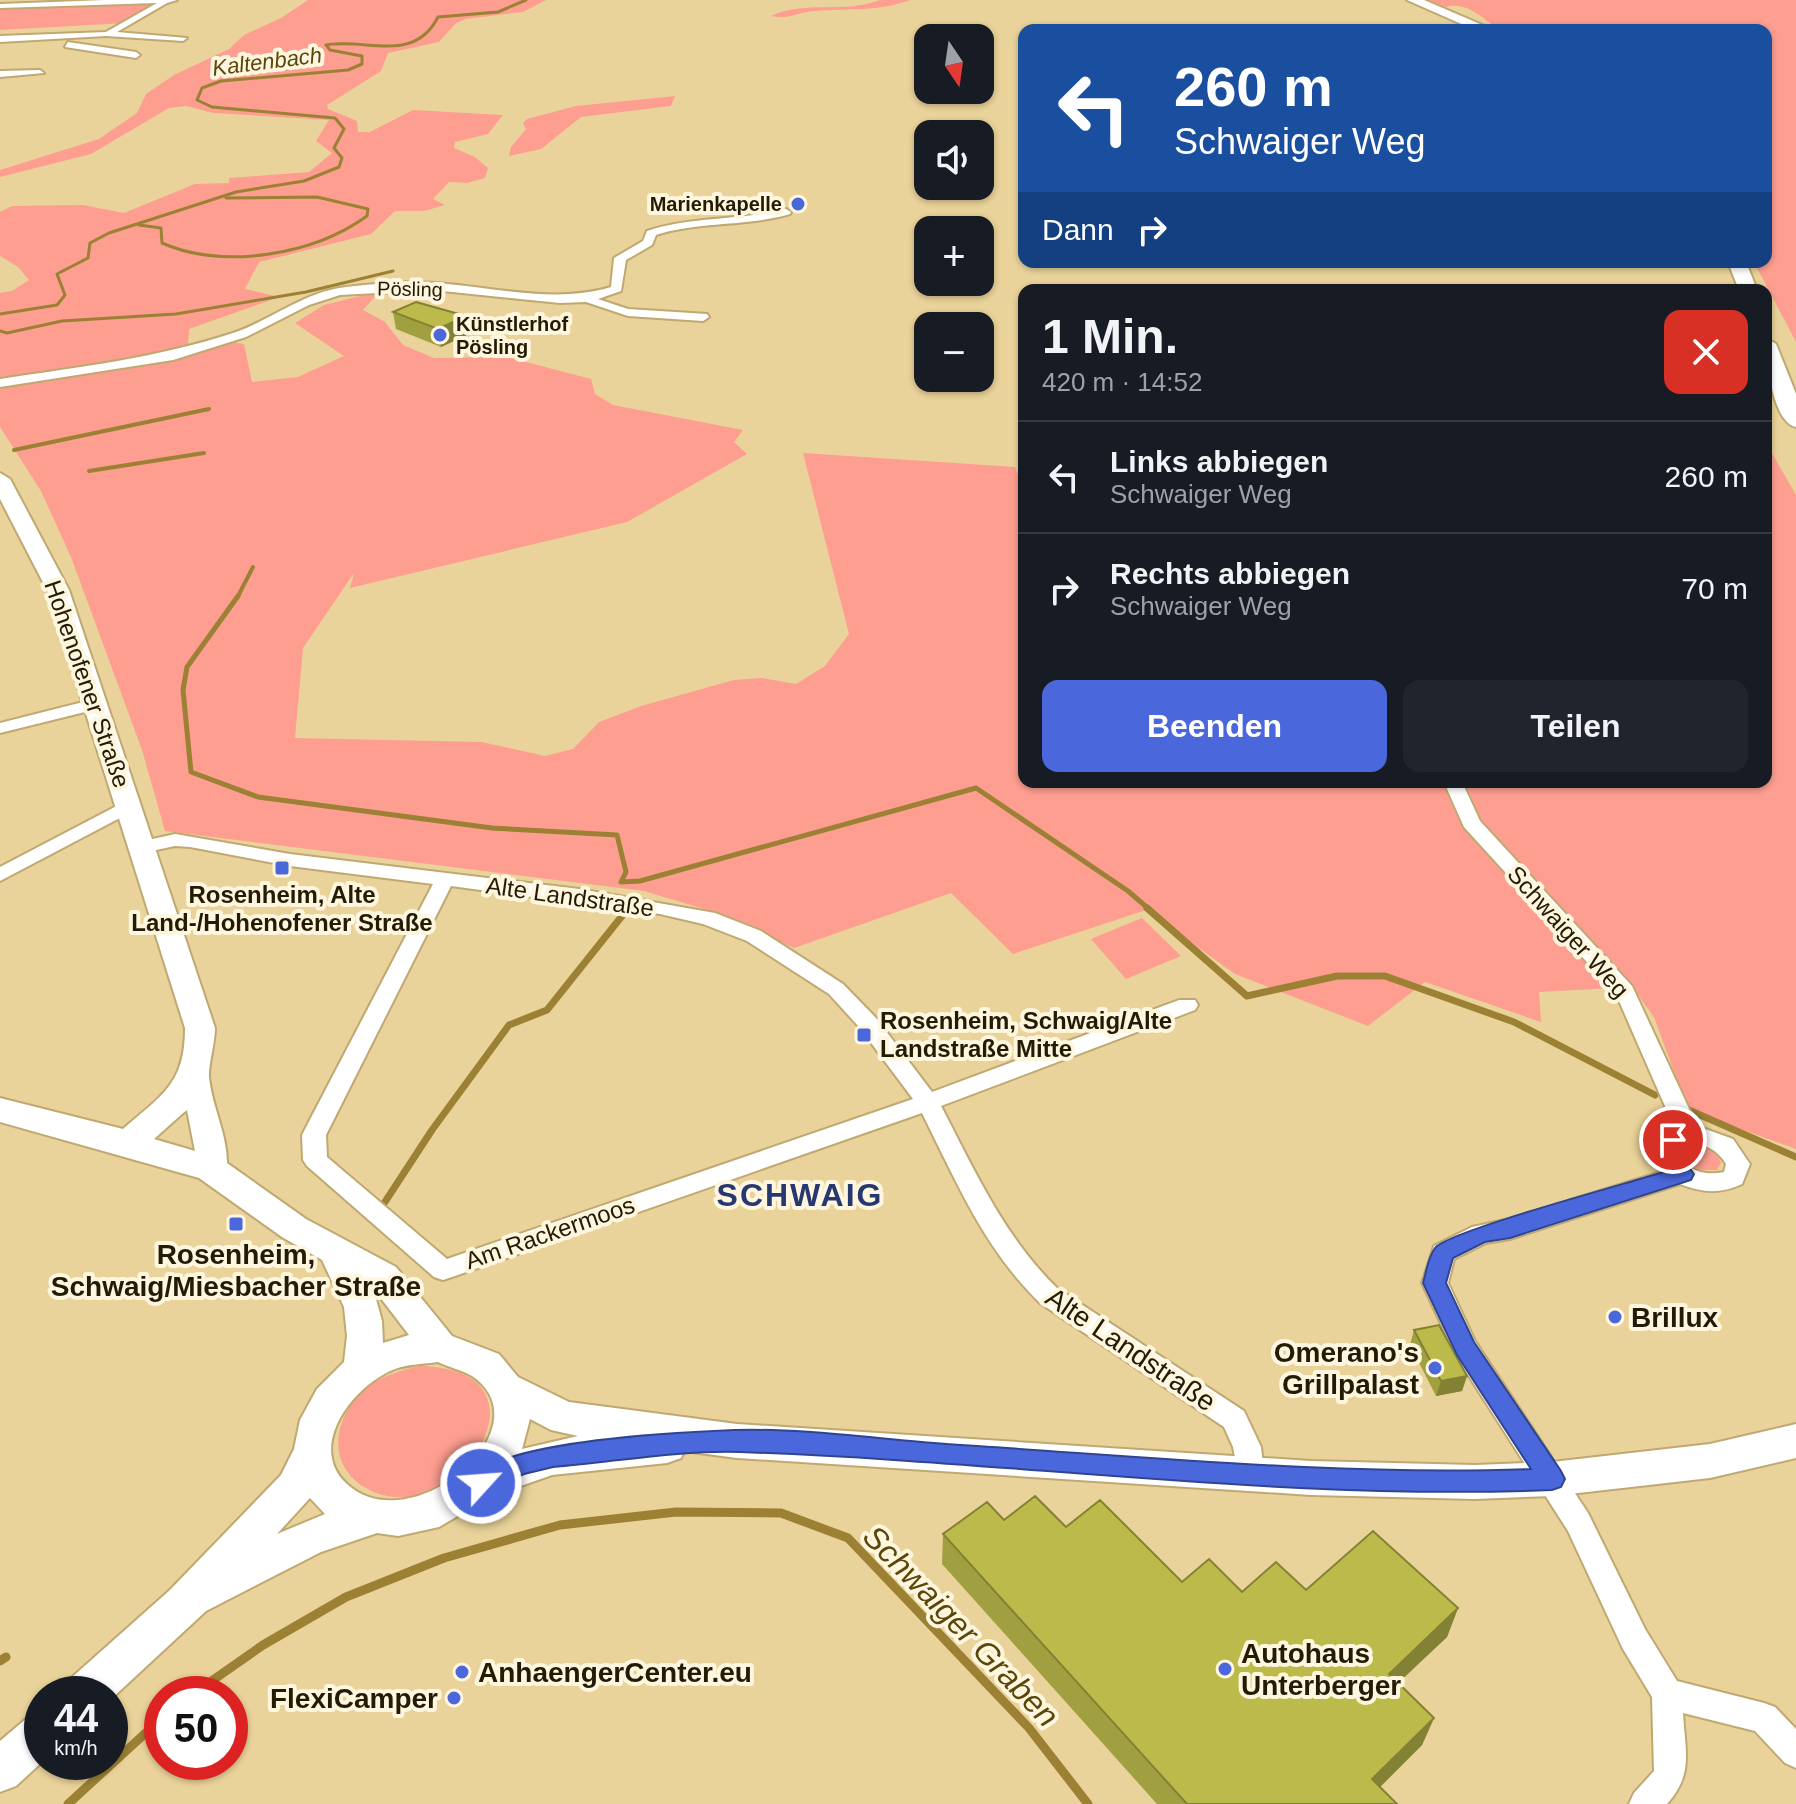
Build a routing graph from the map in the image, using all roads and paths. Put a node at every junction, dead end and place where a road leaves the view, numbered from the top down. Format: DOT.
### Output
graph roads {
  1 [pos="174,0"];
  2 [pos="1413,0"];
  3 [pos="0,6"];
  4 [pos="1472,24"];
  5 [pos="108,34"];
  6 [pos="183,38"];
  7 [pos="0,39"];
  8 [pos="0,49"];
  9 [pos="136,55"];
  10 [pos="40,73"];
  11 [pos="0,74"];
  12 [pos="786,212"];
  13 [pos="588,298"];
  14 [pos="703,317"];
  15 [pos="1772,359"];
  16 [pos="0,383"];
  17 [pos="1796,421"];
  18 [pos="0,479"];
  19 [pos="95,704"];
  20 [pos="0,728"];
  21 [pos="1456,788"];
  22 [pos="128,806"];
  23 [pos="142,847"];
  24 [pos="0,875"];
  25 [pos="444,881"];
  26 [pos="1187,1005"];
  27 [pos="195,1080"];
  28 [pos="928,1102"];
  29 [pos="0,1110"];
  30 [pos="1689,1134"];
  31 [pos="129,1143"];
  32 [pos="211,1169"];
  33 [pos="1683,1174"];
  34 [pos="335,1251"];
  35 [pos="439,1347"];
  36 [pos="361,1369"];
  37 [pos="508,1389"];
  38 [pos="737,1441"];
  39 [pos="1796,1441"];
  40 [pos="311,1455"];
  41 [pos="1250,1475"];
  42 [pos="1552,1479"];
  43 [pos="481,1483"];
  44 [pos="371,1517"];
  45 [pos="185,1604"];
  46 [pos="105,1676"];
  47 [pos="1667,1694"];
  48 [pos="24,1749"];
  49 [pos="1796,1752"];
  50 [pos="0,1770"];
  51 [pos="1645,1804"];
  1 -- 3 [label="street"];
  1 -- 5 [label="street"];
  2 -- 4 [label="highway"];
  5 -- 6 [label="street"];
  5 -- 7 [label="street"];
  8 -- 9 [label="street"];
  10 -- 11 [label="street"];
  12 -- 13 [label="street"];
  13 -- 14 [label="street, Pösling"];
  13 -- 16 [label="street, Pösling"];
  15 -- 17 [label="highway"];
  18 -- 19 [label="main road, Hohenofener Straße"];
  19 -- 20 [label="street"];
  19 -- 22 [label="main road, Hohenofener Straße"];
  21 -- 30 [label="street, Schwaiger Weg"];
  22 -- 23 [label="main road, Hohenofener Straße"];
  22 -- 24 [label="street, Hohenofener Straße"];
  23 -- 25 [label="street, Alte Landstraße"];
  23 -- 27 [label="main road, Hohenofener Straße"];
  25 -- 28 [label="street, Alte Landstraße"];
  25 -- 28 [label="street, Am Rackermoos"];
  26 -- 28 [label="street"];
  27 -- 31 [label="main road"];
  27 -- 32 [label="main road"];
  28 -- 41 [label="street, Alte Landstraße"];
  29 -- 31 [label="main road"];
  30 -- 33 [label="street"];
  30 -- 33 [label="street"];
  31 -- 32 [label="main road"];
  32 -- 34 [label="main road"];
  33 -- 42 [label="street"];
  34 -- 35 [label="main road"];
  34 -- 36 [label="main road"];
  35 -- 36 [label="main road"];
  35 -- 37 [label="main road"];
  36 -- 40 [label="main road"];
  37 -- 38 [label="main road"];
  37 -- 43 [label="main road"];
  38 -- 41 [label="main road"];
  38 -- 43 [label="main road"];
  39 -- 42 [label="main road"];
  40 -- 44 [label="main road"];
  40 -- 45 [label="main road"];
  41 -- 42 [label="main road"];
  42 -- 47 [label="street"];
  43 -- 44 [label="main road"];
  44 -- 45 [label="main road"];
  45 -- 46 [label="main road"];
  47 -- 49 [label="street"];
  47 -- 51 [label="street"];
  48 -- 50 [label="main road"];
}
